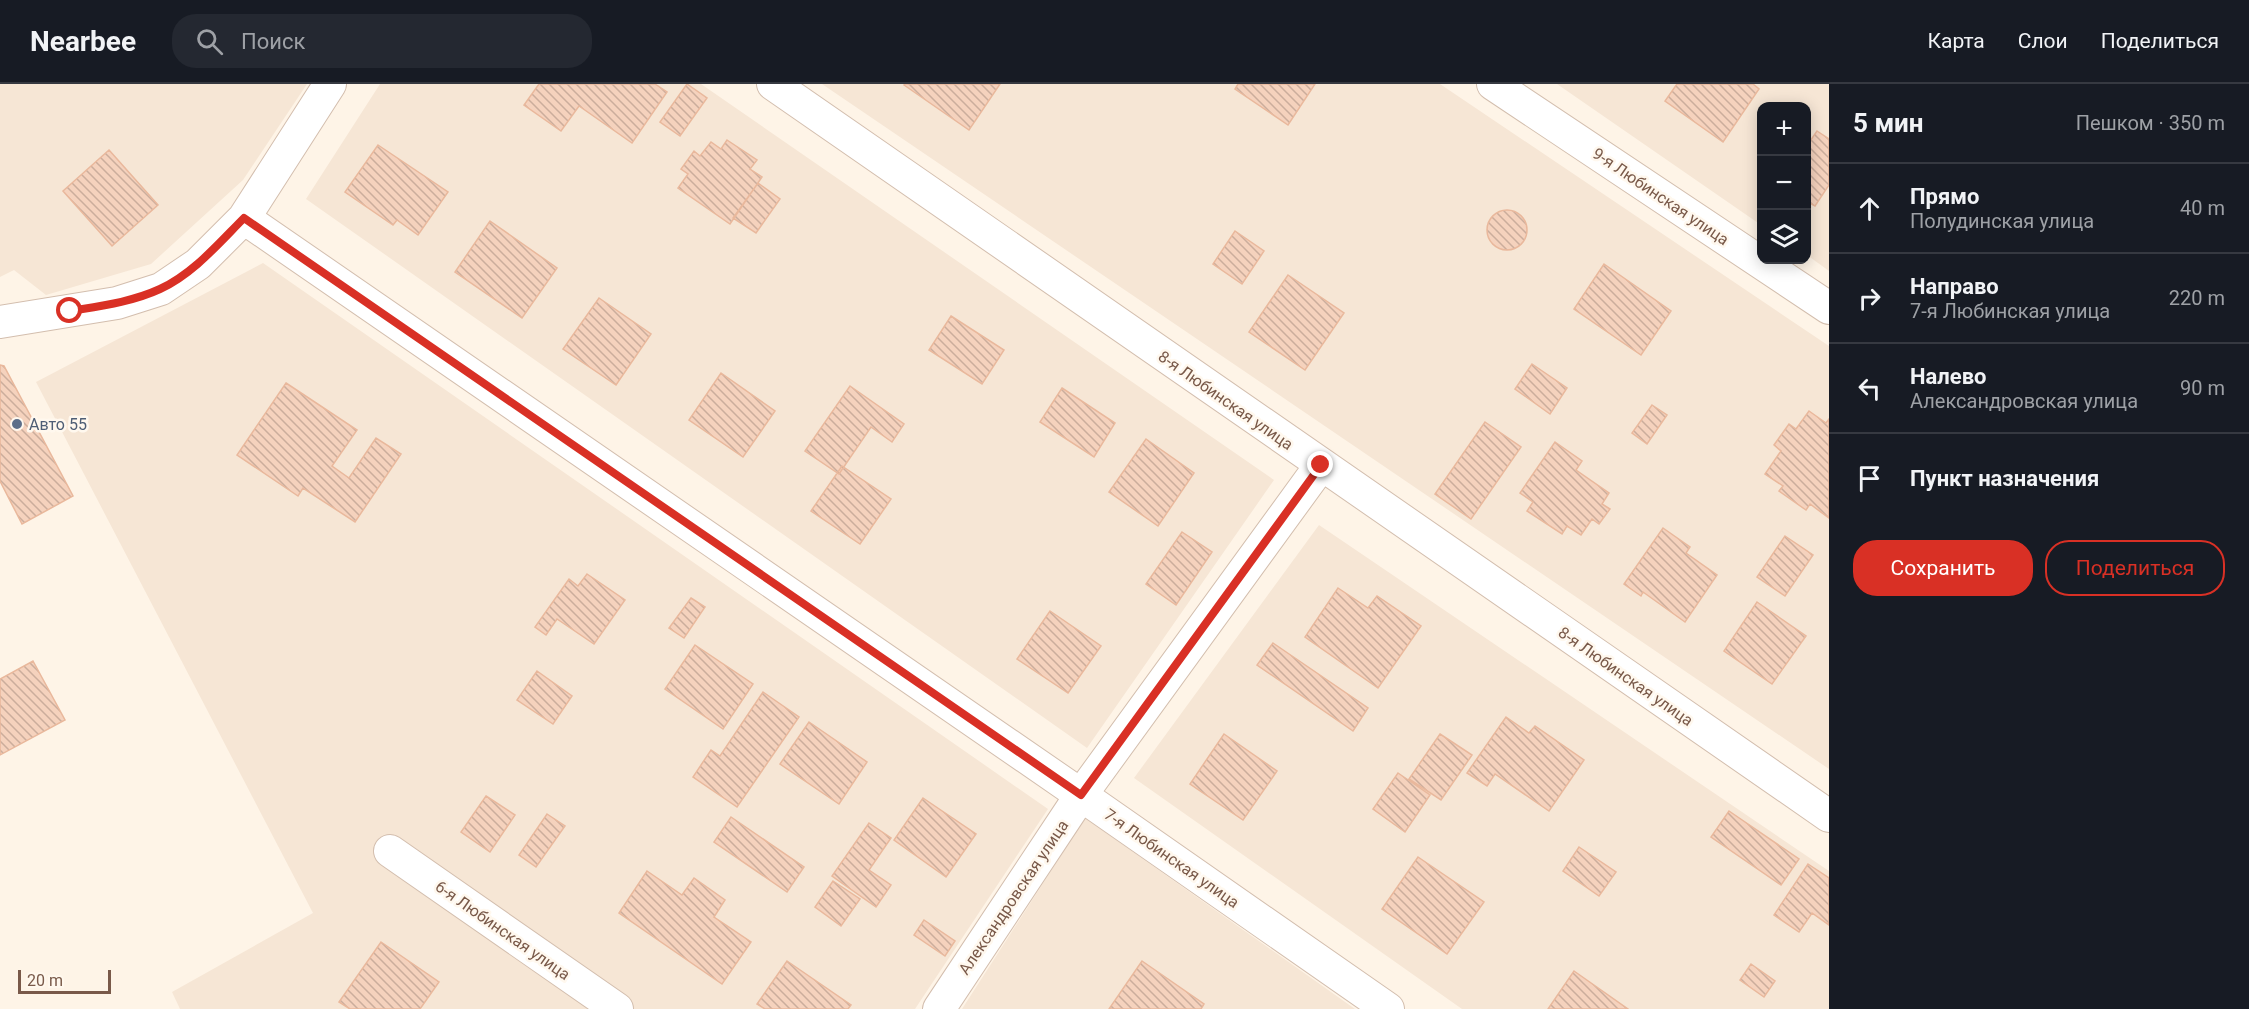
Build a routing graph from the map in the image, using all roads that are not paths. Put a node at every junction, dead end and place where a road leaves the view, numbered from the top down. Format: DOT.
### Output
graph roads {
  1 [pos="330,84"];
  2 [pos="773,84"];
  3 [pos="1493,84"];
  4 [pos="244,218"];
  5 [pos="1829,308"];
  6 [pos="0,322"];
  7 [pos="1321,465"];
  8 [pos="1081,795"];
  9 [pos="1829,816"];
  10 [pos="390,851"];
  11 [pos="617,1009"];
  12 [pos="939,1009"];
  13 [pos="1388,1009"];
  1 -- 4 [label="street"];
  2 -- 7 [label="street, 8-я Любинская улица"];
  3 -- 5 [label="street, 9-я Любинская улица"];
  4 -- 6 [label="street"];
  4 -- 8 [label="street, 7-я Любинская улица"];
  7 -- 8 [label="street, Александровская улица"];
  7 -- 9 [label="street, 8-я Любинская улица"];
  8 -- 12 [label="street, Александровская улица"];
  8 -- 13 [label="street, 7-я Любинская улица"];
  10 -- 11 [label="street, 6-я Любинская улица"];
}
